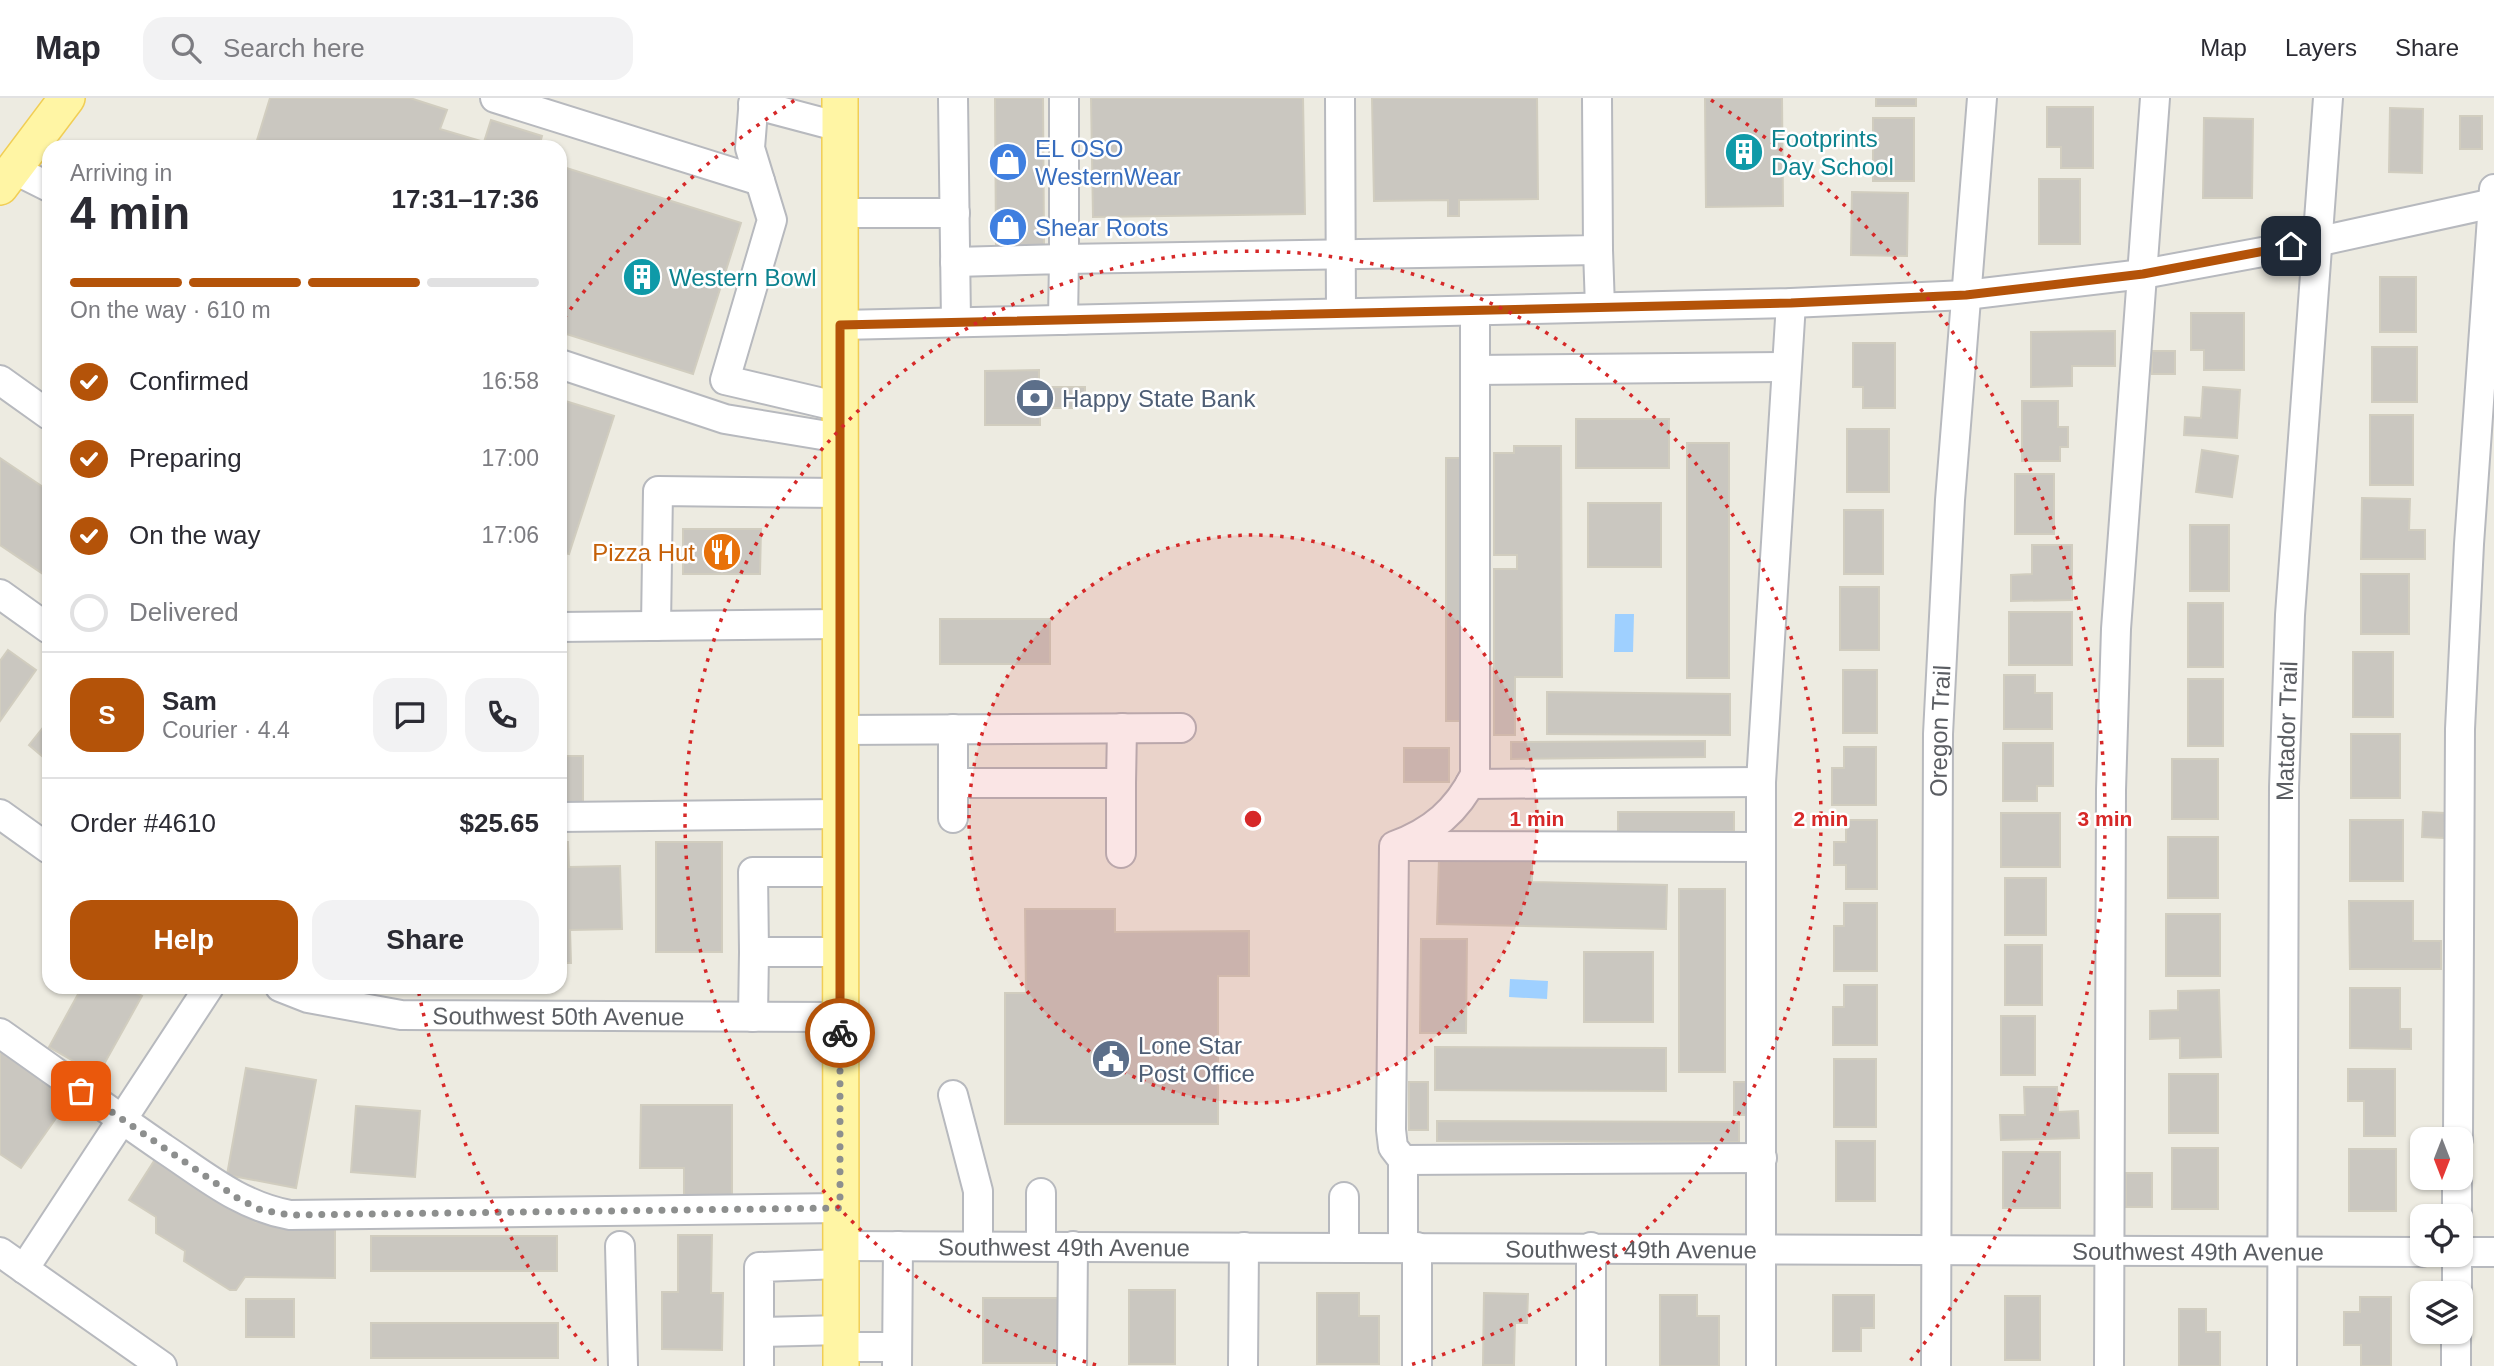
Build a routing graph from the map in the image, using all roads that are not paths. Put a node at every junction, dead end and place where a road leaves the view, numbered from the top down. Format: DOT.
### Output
graph roads {
  1 [pos="67,98"];
  2 [pos="495,98"];
  3 [pos="953,98"];
  4 [pos="1065,98"];
  5 [pos="1340,98"];
  6 [pos="1597,98"];
  7 [pos="1982,98"];
  8 [pos="2155,98"];
  9 [pos="2328,98"];
  10 [pos="754,101"];
  11 [pos="840,113"];
  12 [pos="6,178"];
  13 [pos="760,181"];
  14 [pos="42,186"];
  15 [pos="2494,198"];
  16 [pos="955,212"];
  17 [pos="840,213"];
  18 [pos="2316,242"];
  19 [pos="1598,250"];
  20 [pos="1340,254"];
  21 [pos="1065,259"];
  22 [pos="956,262"];
  23 [pos="2143,274"];
  24 [pos="1966,295"];
  25 [pos="1791,303"];
  26 [pos="1600,307"];
  27 [pos="1475,310"];
  28 [pos="1341,313"];
  29 [pos="1063,320"];
  30 [pos="956,322"];
  31 [pos="840,325"];
  32 [pos="567,366"];
  33 [pos="1785,367"];
  34 [pos="1475,370"];
  35 [pos="0,380"];
  36 [pos="42,410"];
  37 [pos="840,422"];
  38 [pos="840,493"];
  39 [pos="0,594"];
  40 [pos="42,624"];
  41 [pos="840,624"];
  42 [pos="656,626"];
  43 [pos="567,627"];
  44 [pos="1122,728"];
  45 [pos="1181,728"];
  46 [pos="953,729"];
  47 [pos="840,730"];
  48 [pos="1761,782"];
  49 [pos="953,783"];
  50 [pos="1121,783"];
  51 [pos="1470,784"];
  52 [pos="0,814"];
  53 [pos="840,814"];
  54 [pos="567,817"];
  55 [pos="953,818"];
  56 [pos="42,844"];
  57 [pos="1394,846"];
  58 [pos="1761,847"];
  59 [pos="1121,853"];
  60 [pos="840,872"];
  61 [pos="840,951"];
  62 [pos="754,952"];
  63 [pos="204,994"];
  64 [pos="298,994"];
  65 [pos="752,1017"];
  66 [pos="840,1017"];
  67 [pos="0,1032"];
  68 [pos="953,1095"];
  69 [pos="122,1120"];
  70 [pos="2458,1127"];
  71 [pos="1762,1158"];
  72 [pos="1403,1160"];
  73 [pos="1041,1193"];
  74 [pos="1344,1197"];
  75 [pos="840,1208"];
  76 [pos="620,1246"];
  77 [pos="898,1246"];
  78 [pos="978,1246"];
  79 [pos="1041,1246"];
  80 [pos="1073,1246"];
  81 [pos="1244,1247"];
  82 [pos="1344,1247"];
  83 [pos="1410,1247"];
  84 [pos="1591,1247"];
  85 [pos="1762,1248"];
  86 [pos="1936,1249"];
  87 [pos="2109,1250"];
  88 [pos="2283,1251"];
  89 [pos="0,1252"];
  90 [pos="2410,1252"];
  91 [pos="2494,1252"];
  92 [pos="2473,1253"];
  93 [pos="840,1255"];
  94 [pos="24,1269"];
  95 [pos="759,1332"];
  96 [pos="2456,1344"];
  97 [pos="841,1348"];
  98 [pos="897,1356"];
  99 [pos="162,1366"];
  100 [pos="623,1366"];
  101 [pos="759,1366"];
  102 [pos="1072,1366"];
  103 [pos="1243,1366"];
  104 [pos="1417,1366"];
  105 [pos="1591,1366"];
  106 [pos="1762,1366"];
  107 [pos="1936,1366"];
  108 [pos="2109,1366"];
  109 [pos="2282,1366"];
  110 [pos="2456,1366"];
  1 -- 12 [label="main road"];
  2 -- 13 [label="street"];
  3 -- 16 [label="street"];
  4 -- 21 [label="street"];
  5 -- 20 [label="street"];
  6 -- 19 [label="street"];
  7 -- 24 [label="street, Oregon Trail"];
  8 -- 23 [label="street"];
  9 -- 18 [label="street, Matador Trail"];
  10 -- 11 [label="street"];
  10 -- 13 [label="street"];
  11 -- 17 [label="main road"];
  12 -- 14 [label="street"];
  13 -- 37 [label="street"];
  15 -- 18 [label="street"];
  15 -- 70 [label="street"];
  16 -- 17 [label="street"];
  16 -- 22 [label="street"];
  17 -- 31 [label="main road"];
  18 -- 23 [label="street"];
  18 -- 88 [label="street, Matador Trail"];
  19 -- 20 [label="street"];
  19 -- 26 [label="street"];
  20 -- 21 [label="street"];
  20 -- 28 [label="street"];
  21 -- 22 [label="street"];
  21 -- 29 [label="street"];
  22 -- 30 [label="street"];
  23 -- 24 [label="street"];
  23 -- 87 [label="street"];
  24 -- 25 [label="street"];
  24 -- 86 [label="street, Oregon Trail"];
  25 -- 26 [label="street"];
  25 -- 33 [label="street"];
  26 -- 27 [label="street"];
  27 -- 28 [label="street"];
  27 -- 34 [label="street"];
  28 -- 29 [label="street"];
  29 -- 30 [label="street"];
  30 -- 31 [label="street"];
  31 -- 37 [label="main road"];
  32 -- 37 [label="street"];
  33 -- 34 [label="street"];
  33 -- 48 [label="street"];
  34 -- 51 [label="street"];
  35 -- 36 [label="street"];
  37 -- 38 [label="main road"];
  38 -- 41 [label="main road"];
  38 -- 42 [label="street"];
  39 -- 40 [label="street"];
  41 -- 42 [label="street"];
  41 -- 47 [label="main road"];
  42 -- 43 [label="street"];
  44 -- 45 [label="street"];
  44 -- 46 [label="street"];
  44 -- 50 [label="street"];
  46 -- 47 [label="street"];
  46 -- 49 [label="street"];
  47 -- 53 [label="main road"];
  48 -- 51 [label="street"];
  48 -- 58 [label="street"];
  49 -- 50 [label="street"];
  49 -- 55 [label="street"];
  50 -- 59 [label="street"];
  51 -- 57 [label="street"];
  52 -- 56 [label="street"];
  53 -- 54 [label="street"];
  53 -- 60 [label="main road"];
  57 -- 58 [label="street"];
  57 -- 72 [label="street"];
  58 -- 71 [label="street"];
  60 -- 61 [label="main road"];
  60 -- 62 [label="street"];
  61 -- 62 [label="street"];
  61 -- 66 [label="main road"];
  62 -- 65 [label="street"];
  63 -- 69 [label="street"];
  64 -- 65 [label="street, Southwest 50th Avenue"];
  65 -- 66 [label="street, Southwest 50th Avenue"];
  66 -- 75 [label="main road"];
  67 -- 69 [label="street"];
  68 -- 78 [label="street"];
  69 -- 75 [label="street"];
  69 -- 94 [label="street"];
  71 -- 72 [label="street"];
  71 -- 85 [label="street"];
  72 -- 83 [label="street"];
  73 -- 79 [label="street"];
  74 -- 82 [label="street"];
  75 -- 93 [label="main road"];
  76 -- 100 [label="street"];
  77 -- 78 [label="street, Southwest 49th Avenue"];
  77 -- 93 [label="street, Southwest 49th Avenue"];
  77 -- 98 [label="street"];
  78 -- 79 [label="street, Southwest 49th Avenue"];
  79 -- 80 [label="street, Southwest 49th Avenue"];
  80 -- 81 [label="street, Southwest 49th Avenue"];
  80 -- 102 [label="street"];
  81 -- 82 [label="street, Southwest 49th Avenue"];
  81 -- 103 [label="street"];
  82 -- 83 [label="street, Southwest 49th Avenue"];
  83 -- 84 [label="street, Southwest 49th Avenue"];
  83 -- 104 [label="street"];
  84 -- 85 [label="street, Southwest 49th Avenue"];
  84 -- 105 [label="street"];
  85 -- 86 [label="street, Southwest 49th Avenue"];
  85 -- 106 [label="street"];
  86 -- 87 [label="street, Southwest 49th Avenue"];
  86 -- 107 [label="street, Oregon Trail"];
  87 -- 88 [label="street, Southwest 49th Avenue"];
  87 -- 108 [label="street"];
  88 -- 90 [label="street, Southwest 49th Avenue"];
  88 -- 109 [label="street, Matador Trail"];
  89 -- 94 [label="street"];
  91 -- 92 [label="street"];
  93 -- 95 [label="street, Southwest 49th Avenue"];
  93 -- 97 [label="main road"];
  94 -- 99 [label="street"];
  95 -- 97 [label="street"];
  95 -- 101 [label="street"];
  96 -- 110 [label="street"];
  97 -- 98 [label="street"];
}
